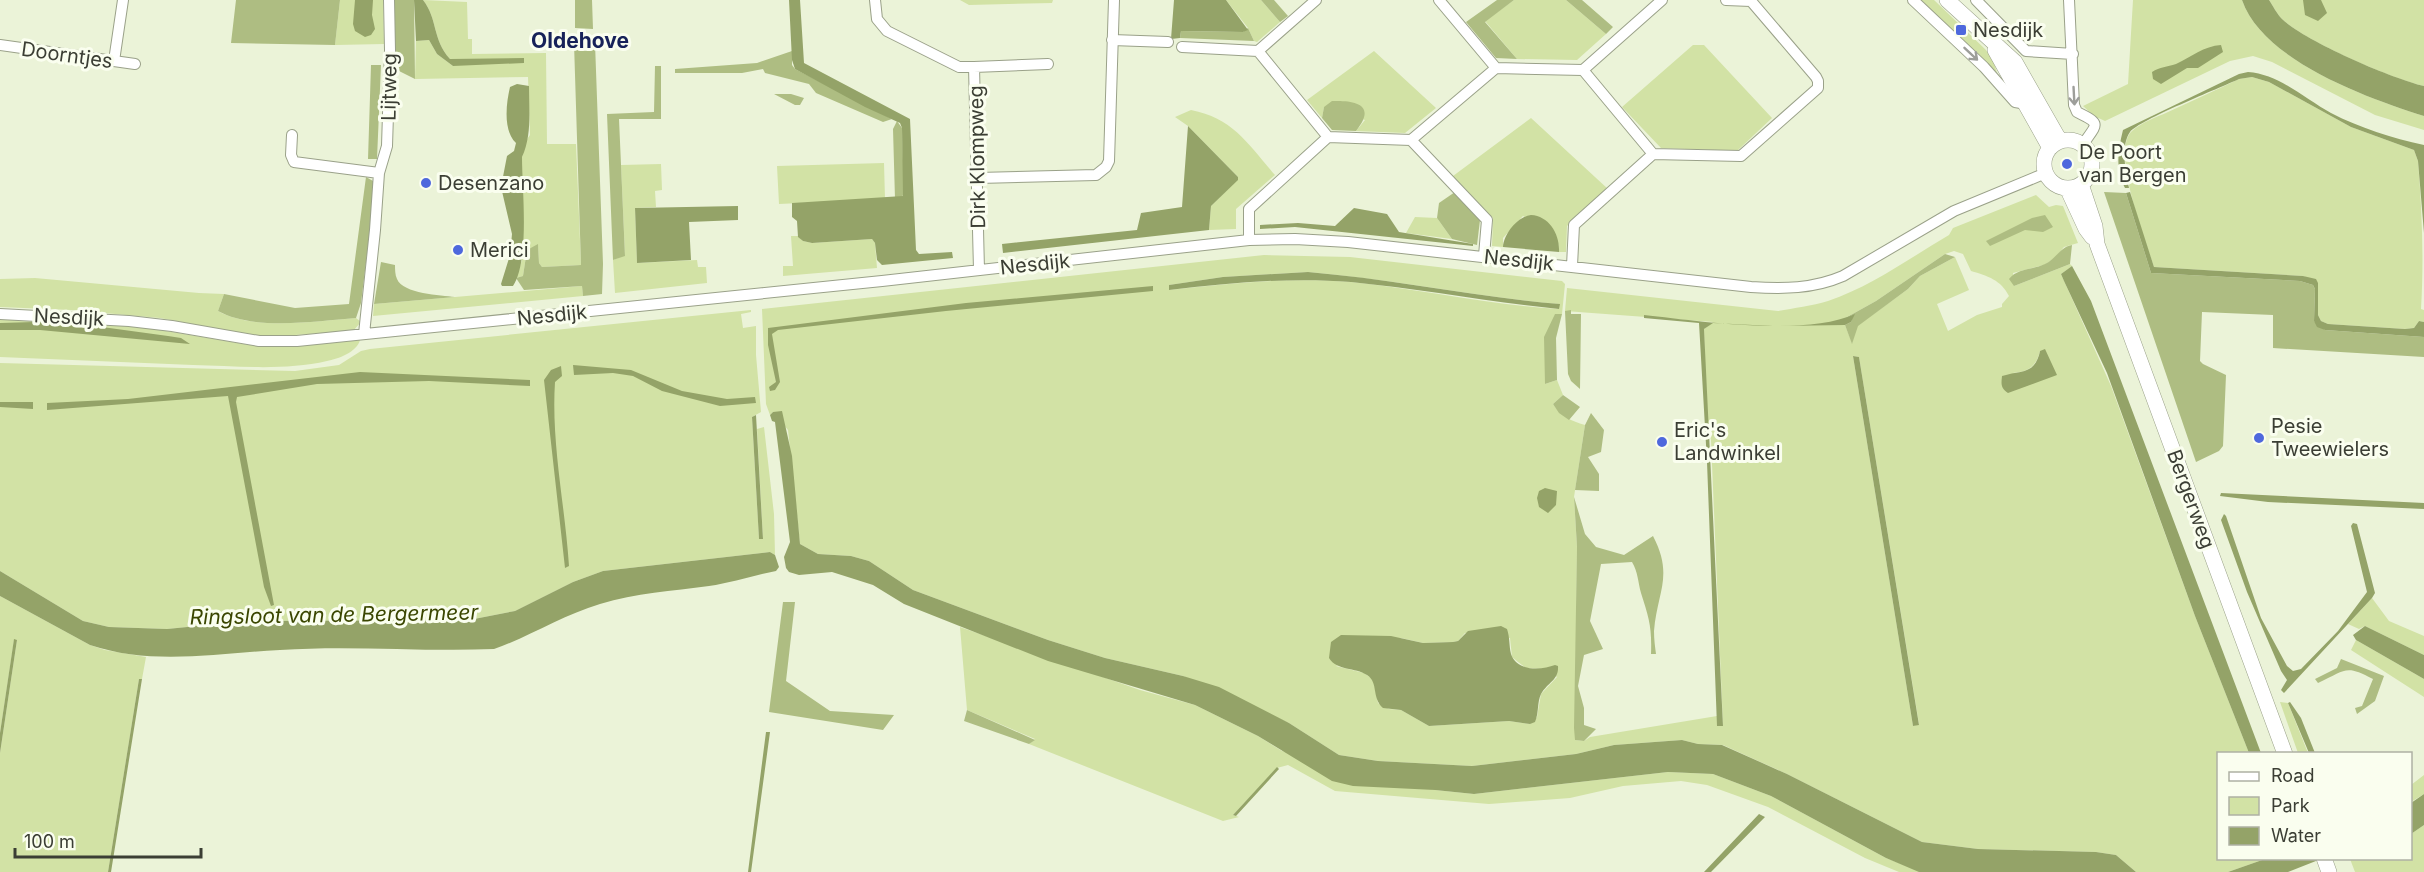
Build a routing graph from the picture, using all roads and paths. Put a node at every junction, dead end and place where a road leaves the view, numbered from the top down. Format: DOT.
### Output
graph roads {
  1 [pos="123,0"];
  2 [pos="388,0"];
  3 [pos="875,0"];
  4 [pos="1114,0"];
  5 [pos="1316,0"];
  6 [pos="1440,0"];
  7 [pos="1662,0"];
  8 [pos="1726,0"];
  9 [pos="1751,0"];
  10 [pos="1912,0"];
  11 [pos="1947,0"];
  12 [pos="1976,0"];
  13 [pos="2069,0"];
  14 [pos="1987,37"];
  15 [pos="1112,40"];
  16 [pos="1168,42"];
  17 [pos="0,45"];
  18 [pos="1182,47"];
  19 [pos="1258,51"];
  20 [pos="2073,54"];
  21 [pos="114,61"];
  22 [pos="135,64"];
  23 [pos="1048,64"];
  24 [pos="974,67"];
  25 [pos="1496,68"];
  26 [pos="1582,70"];
  27 [pos="2027,104"];
  28 [pos="292,135"];
  29 [pos="1328,137"];
  30 [pos="1411,140"];
  31 [pos="2055,144"];
  32 [pos="2083,144"];
  33 [pos="1653,153"];
  34 [pos="379,173"];
  35 [pos="2046,173"];
  36 [pos="978,178"];
  37 [pos="2074,186"];
  38 [pos="1249,240"];
  39 [pos="1484,256"];
  40 [pos="1572,266"];
  41 [pos="979,270"];
  42 [pos="0,314"];
  43 [pos="364,334"];
  44 [pos="2285,752"];
  1 -- 21 [label="street"];
  2 -- 34 [label="street, Lijtweg"];
  3 -- 24 [label="street, Dirk Klompweg"];
  4 -- 15 [label="street"];
  5 -- 19 [label="street"];
  6 -- 25 [label="street"];
  7 -- 26 [label="street"];
  8 -- 9 [label="street"];
  9 -- 33 [label="street"];
  10 -- 27 [label="street, one-way"];
  11 -- 14 [label="main road"];
  12 -- 20 [label="street"];
  13 -- 20 [label="street"];
  14 -- 27 [label="main road"];
  14 -- 31 [label="main road"];
  15 -- 16 [label="street"];
  15 -- 36 [label="street"];
  17 -- 21 [label="street, Doorntjes"];
  18 -- 19 [label="street"];
  19 -- 29 [label="street"];
  20 -- 32 [label="street, one-way"];
  21 -- 22 [label="street, Doorntjes"];
  23 -- 24 [label="street"];
  24 -- 36 [label="street, Dirk Klompweg"];
  25 -- 26 [label="street"];
  25 -- 30 [label="street"];
  26 -- 33 [label="street"];
  27 -- 31 [label="main road"];
  28 -- 34 [label="street"];
  29 -- 30 [label="street"];
  29 -- 38 [label="street"];
  30 -- 39 [label="street"];
  31 -- 32 [label="main road"];
  31 -- 35 [label="main road"];
  32 -- 37 [label="main road"];
  33 -- 40 [label="street"];
  34 -- 43 [label="street, Lijtweg"];
  35 -- 37 [label="main road"];
  35 -- 40 [label="street, Nesdijk"];
  36 -- 41 [label="street, Dirk Klompweg"];
  37 -- 44 [label="main road, Bergerweg"];
  38 -- 39 [label="street, Nesdijk"];
  38 -- 41 [label="street, Nesdijk"];
  39 -- 40 [label="street, Nesdijk"];
  41 -- 43 [label="street, Nesdijk"];
  42 -- 43 [label="street, Nesdijk"];
}
